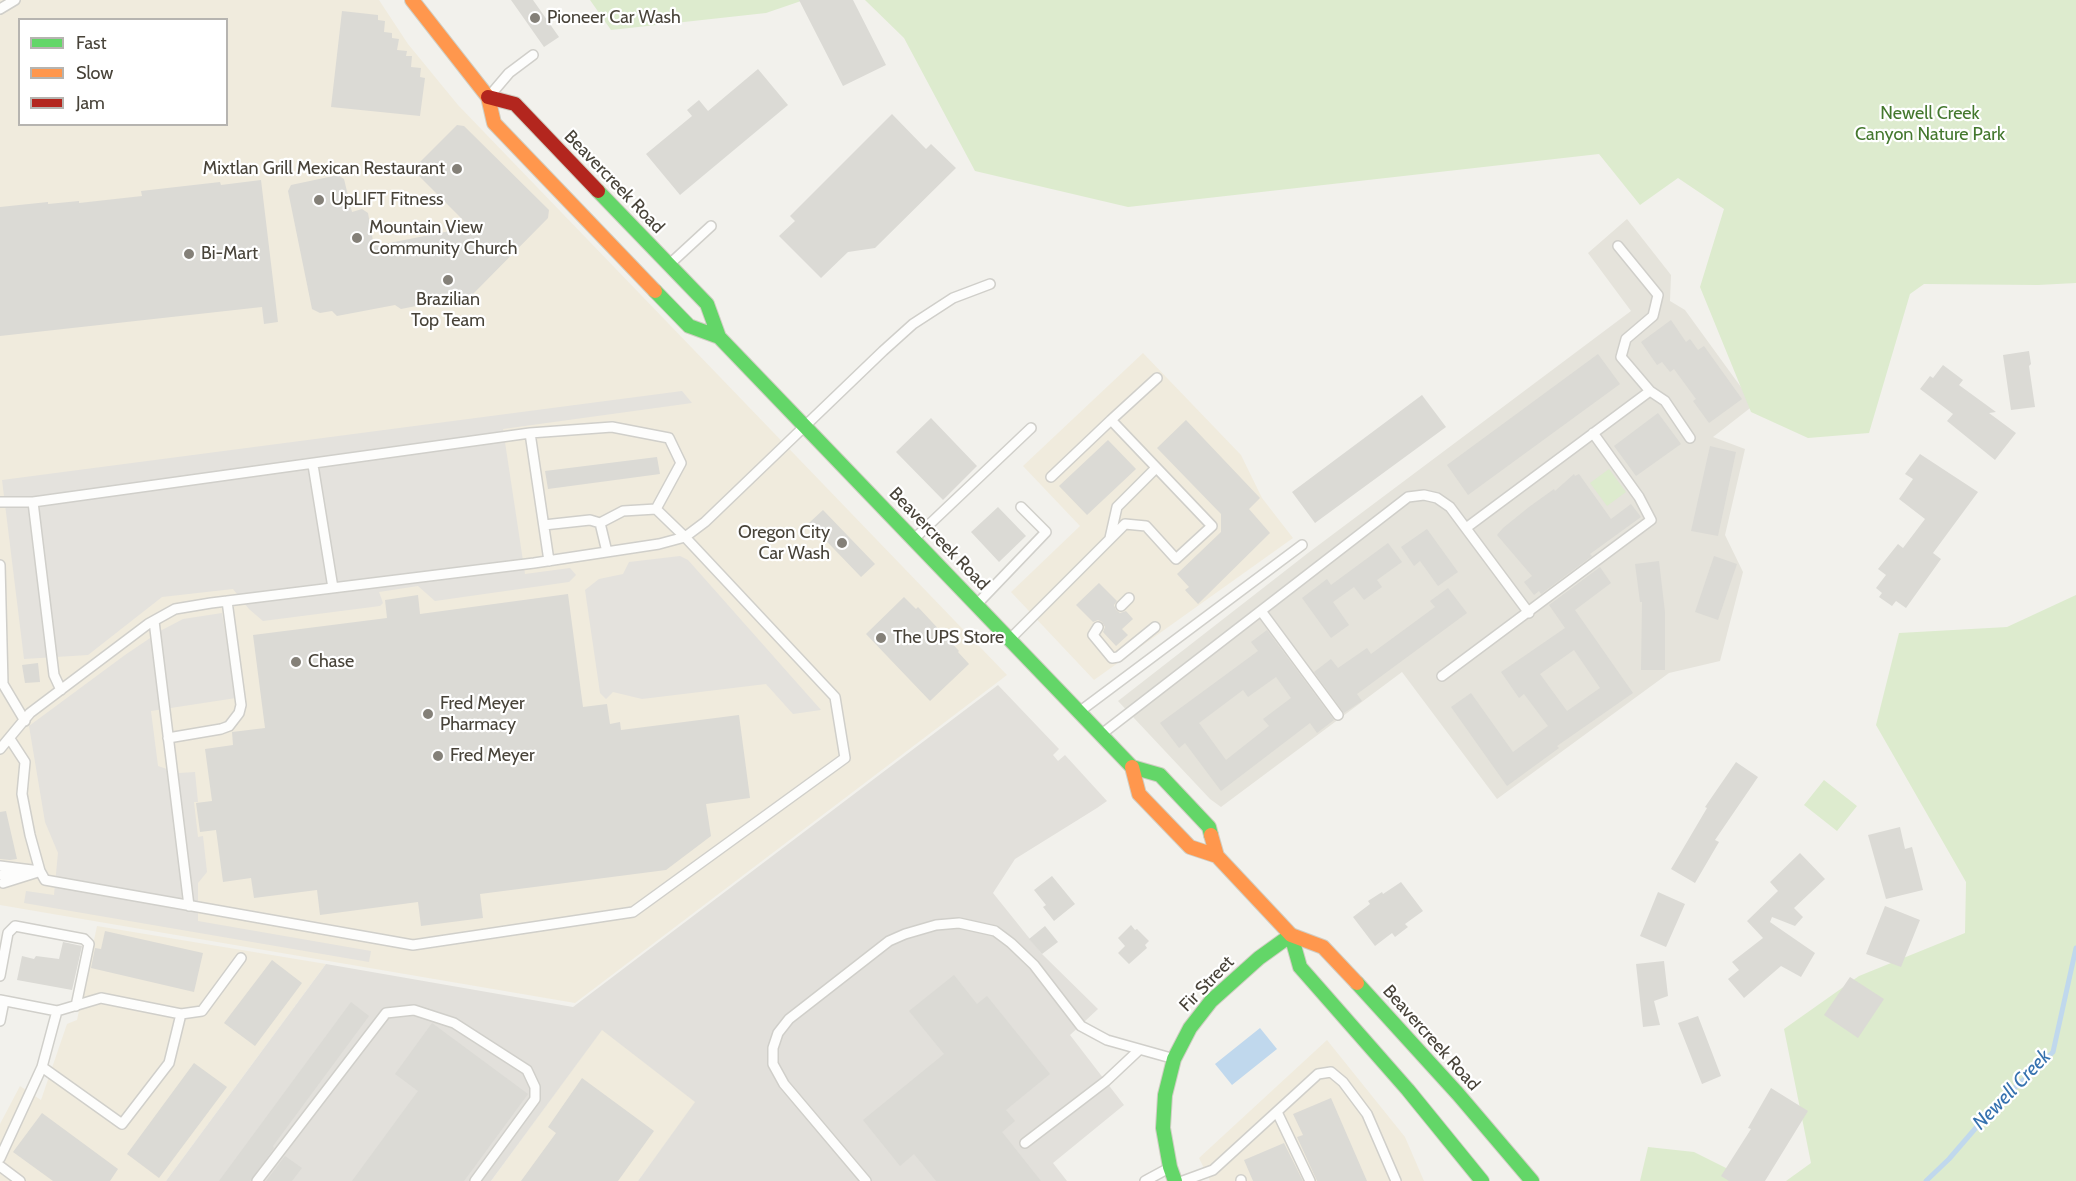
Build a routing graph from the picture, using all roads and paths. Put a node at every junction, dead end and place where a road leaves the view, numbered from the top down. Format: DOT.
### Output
graph roads {
  1 [pos="15,0"];
  2 [pos="412,0"];
  3 [pos="0,9"];
  4 [pos="533,56"];
  5 [pos="488,97"];
  6 [pos="556,188"];
  7 [pos="711,226"];
  8 [pos="1618,246"];
  9 [pos="669,265"];
  10 [pos="990,284"];
  11 [pos="719,338"];
  12 [pos="1157,378"];
  13 [pos="1650,391"];
  14 [pos="1111,420"];
  15 [pos="805,427"];
  16 [pos="1031,428"];
  17 [pos="530,433"];
  18 [pos="1593,433"];
  19 [pos="1690,438"];
  20 [pos="313,465"];
  21 [pos="1156,468"];
  22 [pos="1051,477"];
  23 [pos="0,502"];
  24 [pos="33,502"];
  25 [pos="1021,507"];
  26 [pos="656,509"];
  27 [pos="600,523"];
  28 [pos="544,525"];
  29 [pos="1466,528"];
  30 [pos="685,537"];
  31 [pos="914,539"];
  32 [pos="1110,539"];
  33 [pos="1302,545"];
  34 [pos="607,552"];
  35 [pos="549,561"];
  36 [pos="0,565"];
  37 [pos="333,588"];
  38 [pos="1129,598"];
  39 [pos="227,601"];
  40 [pos="976,604"];
  41 [pos="1121,606"];
  42 [pos="1261,610"];
  43 [pos="1529,613"];
  44 [pos="154,621"];
  45 [pos="1098,627"];
  46 [pos="1155,627"];
  47 [pos="1010,639"];
  48 [pos="1442,676"];
  49 [pos="2,685"];
  50 [pos="62,690"];
  51 [pos="1079,712"];
  52 [pos="1338,715"];
  53 [pos="25,720"];
  54 [pos="1101,735"];
  55 [pos="168,738"];
  56 [pos="10,739"];
  57 [pos="0,749"];
  58 [pos="1132,767"];
  59 [pos="1217,856"];
  60 [pos="40,871"];
  61 [pos="2,875"];
  62 [pos="189,906"];
  63 [pos="1291,935"];
  64 [pos="241,958"];
  65 [pos="0,976"];
  66 [pos="2,1000"];
  67 [pos="76,1006"];
  68 [pos="57,1011"];
  69 [pos="182,1014"];
  70 [pos="0,1021"];
  71 [pos="1139,1050"];
  72 [pos="1174,1059"];
  73 [pos="42,1067"];
  74 [pos="1277,1112"];
  75 [pos="1025,1143"];
  76 [pos="0,1158"];
  77 [pos="0,1166"];
  78 [pos="1170,1167"];
  79 [pos="20,1181"];
  80 [pos="257,1181"];
  81 [pos="475,1181"];
  82 [pos="866,1181"];
  83 [pos="1145,1181"];
  84 [pos="1175,1181"];
  85 [pos="1183,1181"];
  86 [pos="1310,1181"];
  87 [pos="1396,1181"];
  88 [pos="1482,1181"];
  89 [pos="1532,1181"];
  1 -- 3 [label="lane"];
  2 -- 5 [label="main road, Beavercreek Road"];
  4 -- 5 [label="lane"];
  5 -- 6 [label="main road, Beavercreek Road"];
  5 -- 9 [label="main road, Beavercreek Road"];
  6 -- 9 [label="main road"];
  6 -- 11 [label="main road, Beavercreek Road"];
  7 -- 9 [label="lane"];
  8 -- 13 [label="lane"];
  9 -- 11 [label="main road, Beavercreek Road"];
  10 -- 15 [label="lane"];
  11 -- 15 [label="main road, Beavercreek Road"];
  12 -- 14 [label="lane"];
  13 -- 18 [label="lane"];
  13 -- 19 [label="lane"];
  14 -- 21 [label="lane"];
  14 -- 22 [label="lane"];
  15 -- 30 [label="lane"];
  15 -- 31 [label="main road, Beavercreek Road"];
  16 -- 31 [label="lane"];
  17 -- 20 [label="lane"];
  17 -- 26 [label="lane"];
  17 -- 28 [label="lane"];
  18 -- 29 [label="lane"];
  18 -- 43 [label="lane"];
  20 -- 24 [label="lane"];
  20 -- 37 [label="lane"];
  21 -- 32 [label="lane"];
  21 -- 32 [label="lane"];
  23 -- 24 [label="lane"];
  24 -- 50 [label="lane"];
  25 -- 40 [label="lane"];
  26 -- 27 [label="lane"];
  26 -- 30 [label="lane"];
  27 -- 28 [label="lane"];
  27 -- 34 [label="lane"];
  28 -- 35 [label="lane"];
  29 -- 42 [label="lane"];
  29 -- 43 [label="lane"];
  30 -- 34 [label="lane"];
  30 -- 62 [label="lane"];
  31 -- 40 [label="main road, Beavercreek Road"];
  32 -- 47 [label="lane"];
  33 -- 51 [label="lane"];
  34 -- 35 [label="lane"];
  35 -- 37 [label="lane"];
  36 -- 49 [label="lane"];
  37 -- 39 [label="lane"];
  38 -- 41 [label="lane"];
  39 -- 44 [label="lane"];
  39 -- 55 [label="lane"];
  40 -- 47 [label="main road, Beavercreek Road"];
  42 -- 52 [label="lane"];
  42 -- 54 [label="lane"];
  43 -- 48 [label="lane"];
  44 -- 50 [label="lane"];
  44 -- 55 [label="lane"];
  45 -- 46 [label="lane"];
  47 -- 51 [label="main road, Beavercreek Road"];
  49 -- 53 [label="lane"];
  50 -- 53 [label="lane"];
  51 -- 54 [label="main road, Beavercreek Road"];
  53 -- 56 [label="lane"];
  54 -- 58 [label="main road, Beavercreek Road"];
  55 -- 62 [label="lane"];
  56 -- 57 [label="lane"];
  56 -- 60 [label="lane"];
  58 -- 59 [label="main road, Beavercreek Road"];
  58 -- 59 [label="main road, Beavercreek Road"];
  59 -- 63 [label="main road, Beavercreek Road"];
  60 -- 61 [label="lane"];
  60 -- 61 [label="lane"];
  60 -- 62 [label="lane"];
  63 -- 72 [label="main road, Fir Street"];
  63 -- 88 [label="main road, Beavercreek Road"];
  63 -- 89 [label="main road, Beavercreek Road"];
  64 -- 69 [label="lane"];
  65 -- 67 [label="lane"];
  66 -- 68 [label="lane"];
  66 -- 70 [label="lane"];
  67 -- 68 [label="lane"];
  67 -- 69 [label="lane"];
  68 -- 73 [label="lane"];
  69 -- 73 [label="lane"];
  71 -- 72 [label="lane"];
  71 -- 75 [label="lane"];
  71 -- 82 [label="lane"];
  72 -- 78 [label="main road, Fir Street"];
  73 -- 76 [label="lane"];
  74 -- 85 [label="lane"];
  74 -- 86 [label="lane"];
  74 -- 87 [label="lane"];
  77 -- 79 [label="lane"];
  78 -- 83 [label="lane"];
  78 -- 84 [label="main road, Fir Street"];
  80 -- 81 [label="lane"];
}
